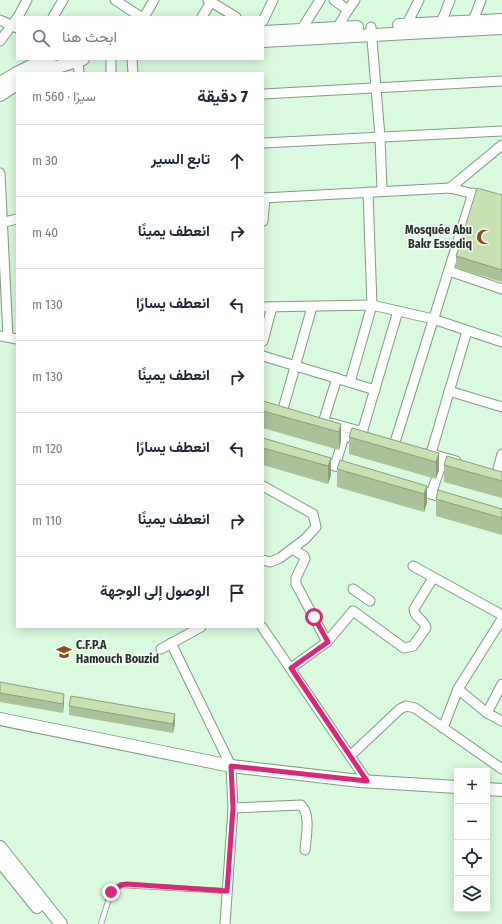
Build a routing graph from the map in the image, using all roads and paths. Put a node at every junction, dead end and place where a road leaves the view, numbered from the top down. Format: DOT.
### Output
graph roads {
  1 [pos="27,0"];
  2 [pos="63,0"];
  3 [pos="116,0"];
  4 [pos="154,0"];
  5 [pos="273,0"];
  6 [pos="320,0"];
  7 [pos="334,0"];
  8 [pos="355,0"];
  9 [pos="419,0"];
  10 [pos="450,0"];
  11 [pos="481,0"];
  12 [pos="210,1"];
  13 [pos="348,10"];
  14 [pos="19,16"];
  15 [pos="54,16"];
  16 [pos="140,16"];
  17 [pos="143,16"];
  18 [pos="202,16"];
  19 [pos="234,16"];
  20 [pos="264,19"];
  21 [pos="0,20"];
  22 [pos="502,20"];
  23 [pos="473,21"];
  24 [pos="16,22"];
  25 [pos="407,24"];
  26 [pos="440,27"];
  27 [pos="337,28"];
  28 [pos="502,28"];
  29 [pos="301,30"];
  30 [pos="371,30"];
  31 [pos="264,32"];
  32 [pos="0,41"];
  33 [pos="264,41"];
  34 [pos="75,60"];
  35 [pos="80,60"];
  36 [pos="111,60"];
  37 [pos="132,60"];
  38 [pos="46,66"];
  39 [pos="21,72"];
  40 [pos="79,72"];
  41 [pos="111,72"];
  42 [pos="133,72"];
  43 [pos="16,74"];
  44 [pos="502,81"];
  45 [pos="0,84"];
  46 [pos="16,85"];
  47 [pos="376,89"];
  48 [pos="264,94"];
  49 [pos="0,95"];
  50 [pos="502,131"];
  51 [pos="380,137"];
  52 [pos="264,143"];
  53 [pos="502,145"];
  54 [pos="0,173"];
  55 [pos="450,188"];
  56 [pos="382,190"];
  57 [pos="368,192"];
  58 [pos="473,194"];
  59 [pos="264,198"];
  60 [pos="487,198"];
  61 [pos="16,219"];
  62 [pos="2,223"];
  63 [pos="449,271"];
  64 [pos="502,289"];
  65 [pos="372,305"];
  66 [pos="267,307"];
  67 [pos="312,307"];
  68 [pos="398,311"];
  69 [pos="433,319"];
  70 [pos="466,331"];
  71 [pos="264,332"];
  72 [pos="8,337"];
  73 [pos="501,338"];
  74 [pos="264,356"];
  75 [pos="296,365"];
  76 [pos="337,378"];
  77 [pos="350,382"];
  78 [pos="375,390"];
  79 [pos="449,391"];
  80 [pos="502,407"];
  81 [pos="282,412"];
  82 [pos="319,424"];
  83 [pos="364,435"];
  84 [pos="344,436"];
  85 [pos="373,444"];
  86 [pos="393,445"];
  87 [pos="416,453"];
  88 [pos="502,454"];
  89 [pos="430,457"];
  90 [pos="306,458"];
  91 [pos="442,465"];
  92 [pos="335,466"];
  93 [pos="356,472"];
  94 [pos="494,474"];
  95 [pos="502,482"];
  96 [pos="405,486"];
  97 [pos="264,487"];
  98 [pos="431,494"];
  99 [pos="459,503"];
  100 [pos="292,549"];
  101 [pos="264,560"];
  102 [pos="414,566"];
  103 [pos="433,578"];
  104 [pos="353,589"];
  105 [pos="353,611"];
  106 [pos="502,616"];
  107 [pos="502,619"];
  108 [pos="196,628"];
  109 [pos="263,628"];
  110 [pos="186,630"];
  111 [pos="328,642"];
  112 [pos="171,643"];
  113 [pos="161,649"];
  114 [pos="291,668"];
  115 [pos="502,684"];
  116 [pos="458,689"];
  117 [pos="487,713"];
  118 [pos="0,719"];
  119 [pos="502,722"];
  120 [pos="443,728"];
  121 [pos="350,756"];
  122 [pos="231,766"];
  123 [pos="502,768"];
  124 [pos="367,781"];
  125 [pos="454,787"];
  126 [pos="490,789"];
  127 [pos="502,790"];
  128 [pos="233,808"];
  129 [pos="305,850"];
  130 [pos="0,853"];
  131 [pos="227,891"];
  132 [pos="51,924"];
  133 [pos="61,924"];
  134 [pos="101,924"];
  135 [pos="225,924"];
  1 -- 14 [label="street"];
  2 -- 15 [label="street"];
  3 -- 16 [label="street"];
  4 -- 17 [label="street"];
  5 -- 20 [label="street"];
  6 -- 29 [label="street"];
  7 -- 13 [label="street"];
  8 -- 13 [label="street"];
  9 -- 25 [label="street"];
  10 -- 26 [label="street"];
  11 -- 23 [label="street"];
  12 -- 18 [label="street"];
  12 -- 19 [label="street"];
  13 -- 27 [label="street"];
  21 -- 24 [label="street"];
  22 -- 23 [label="main road"];
  23 -- 26 [label="main road"];
  24 -- 32 [label="street"];
  25 -- 26 [label="main road"];
  25 -- 30 [label="main road"];
  26 -- 28 [label="main road"];
  26 -- 30 [label="main road"];
  27 -- 29 [label="main road"];
  27 -- 30 [label="main road"];
  29 -- 31 [label="main road"];
  30 -- 33 [label="main road"];
  30 -- 47 [label="street"];
  34 -- 38 [label="main road"];
  35 -- 40 [label="street"];
  36 -- 41 [label="street"];
  37 -- 42 [label="street"];
  38 -- 39 [label="main road"];
  43 -- 45 [label="main road"];
  44 -- 47 [label="street"];
  46 -- 49 [label="main road"];
  47 -- 48 [label="street"];
  47 -- 51 [label="street"];
  50 -- 51 [label="street"];
  51 -- 52 [label="street"];
  51 -- 56 [label="street"];
  53 -- 55 [label="street"];
  54 -- 62 [label="street"];
  55 -- 56 [label="street"];
  55 -- 58 [label="street"];
  56 -- 57 [label="street"];
  57 -- 59 [label="street"];
  57 -- 65 [label="street"];
  58 -- 60 [label="street"];
  58 -- 63 [label="street"];
  61 -- 62 [label="street"];
  62 -- 72 [label="street"];
  63 -- 64 [label="street"];
  63 -- 69 [label="street"];
  65 -- 67 [label="street"];
  65 -- 68 [label="street"];
  65 -- 77 [label="street"];
  66 -- 67 [label="street"];
  66 -- 71 [label="street"];
  67 -- 75 [label="street"];
  68 -- 69 [label="street"];
  68 -- 78 [label="street"];
  69 -- 70 [label="street"];
  69 -- 86 [label="street"];
  70 -- 73 [label="street"];
  70 -- 79 [label="street"];
  74 -- 75 [label="street"];
  75 -- 76 [label="street"];
  75 -- 81 [label="street"];
  76 -- 77 [label="street"];
  76 -- 82 [label="street"];
  77 -- 78 [label="street"];
  78 -- 83 [label="street"];
  79 -- 80 [label="street"];
  79 -- 89 [label="street"];
  82 -- 83 [label="street"];
  82 -- 84 [label="street"];
  83 -- 84 [label="street"];
  83 -- 85 [label="street"];
  84 -- 92 [label="street"];
  87 -- 89 [label="street"];
  88 -- 94 [label="street"];
  89 -- 91 [label="street"];
  89 -- 91 [label="street"];
  90 -- 92 [label="street"];
  91 -- 98 [label="street"];
  92 -- 93 [label="street"];
  94 -- 95 [label="street"];
  96 -- 98 [label="street"];
  97 -- 100 [label="street"];
  98 -- 99 [label="street"];
  100 -- 101 [label="street"];
  100 -- 111 [label="street"];
  102 -- 103 [label="street"];
  103 -- 105 [label="street"];
  103 -- 106 [label="street"];
  104 -- 105 [label="street"];
  105 -- 111 [label="street"];
  107 -- 116 [label="street"];
  108 -- 110 [label="street"];
  109 -- 114 [label="street"];
  110 -- 112 [label="street"];
  111 -- 114 [label="street"];
  112 -- 113 [label="street"];
  112 -- 122 [label="street"];
  114 -- 121 [label="street"];
  115 -- 117 [label="street"];
  116 -- 117 [label="street"];
  116 -- 120 [label="street"];
  117 -- 119 [label="street"];
  118 -- 122 [label="main road"];
  120 -- 121 [label="street"];
  120 -- 123 [label="street"];
  121 -- 124 [label="street"];
  122 -- 124 [label="main road"];
  122 -- 128 [label="street"];
  124 -- 125 [label="main road"];
  126 -- 127 [label="main road"];
  128 -- 129 [label="street"];
  128 -- 131 [label="street"];
  130 -- 132 [label="main road"];
  130 -- 133 [label="main road"];
  131 -- 134 [label="lane"];
  131 -- 135 [label="street"];
}
